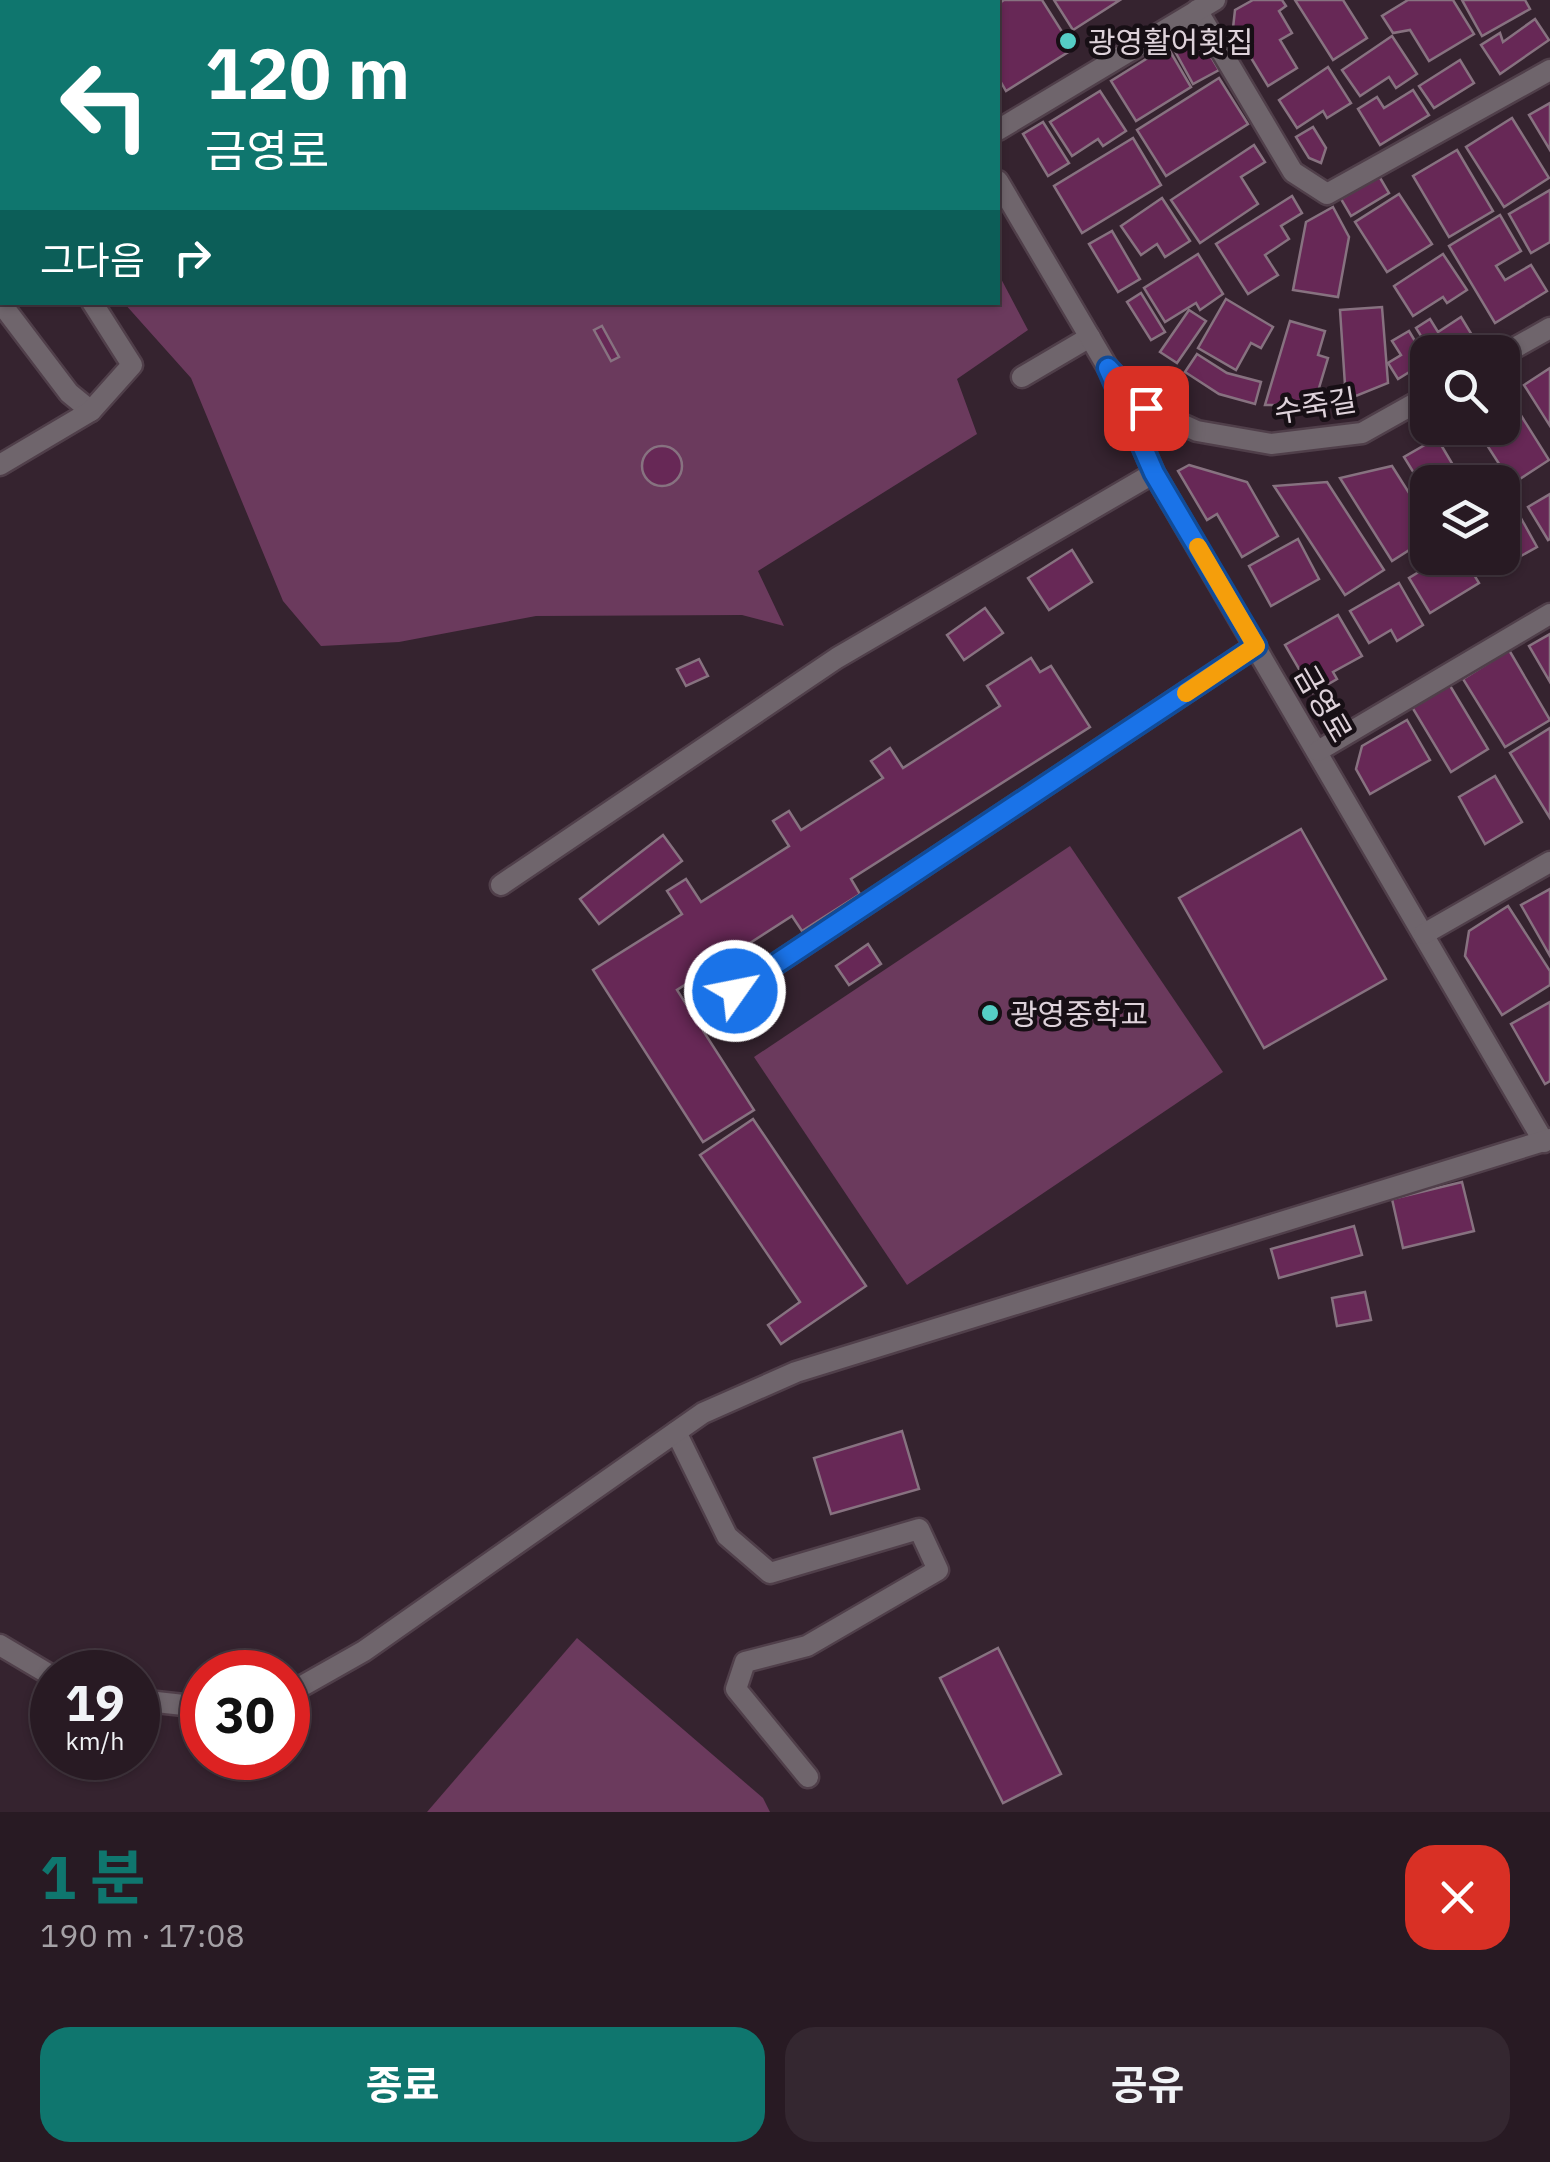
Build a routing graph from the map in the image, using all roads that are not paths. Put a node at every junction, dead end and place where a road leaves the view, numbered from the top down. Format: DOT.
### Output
graph roads {
  1 [pos="1206,5"];
  2 [pos="1550,70"];
  3 [pos="1000,129"];
  4 [pos="1000,184"];
  5 [pos="2,305"];
  6 [pos="94,305"];
  7 [pos="1550,328"];
  8 [pos="1090,337"];
  9 [pos="1520,344"];
  10 [pos="1108,368"];
  11 [pos="1022,377"];
  12 [pos="1410,406"];
  13 [pos="91,412"];
  14 [pos="0,465"];
  15 [pos="1154,473"];
  16 [pos="1550,614"];
  17 [pos="1256,646"];
  18 [pos="1318,751"];
  19 [pos="1550,862"];
  20 [pos="501,885"];
  21 [pos="1424,934"];
  22 [pos="735,991"];
  23 [pos="1547,1141"];
  24 [pos="676,1432"];
  25 [pos="0,1645"];
  26 [pos="30,1667"];
  27 [pos="310,1682"];
  28 [pos="808,1777"];
  1 -- 2 [label="street"];
  1 -- 3 [label="street"];
  4 -- 8 [label="street, 금영로"];
  5 -- 13 [label="street"];
  6 -- 13 [label="street"];
  7 -- 9 [label="street"];
  8 -- 10 [label="street, 금영로"];
  8 -- 11 [label="street"];
  10 -- 12 [label="street, 수죽길"];
  10 -- 15 [label="street, 금영로"];
  13 -- 14 [label="street"];
  15 -- 17 [label="street, 금영로"];
  15 -- 20 [label="street"];
  16 -- 18 [label="street"];
  17 -- 18 [label="street, 금영로"];
  17 -- 22 [label="street"];
  18 -- 21 [label="street, 금영로"];
  19 -- 21 [label="street"];
  21 -- 23 [label="street, 금영로"];
  23 -- 24 [label="street"];
  24 -- 27 [label="street"];
  24 -- 28 [label="street"];
  25 -- 26 [label="street"];
}
